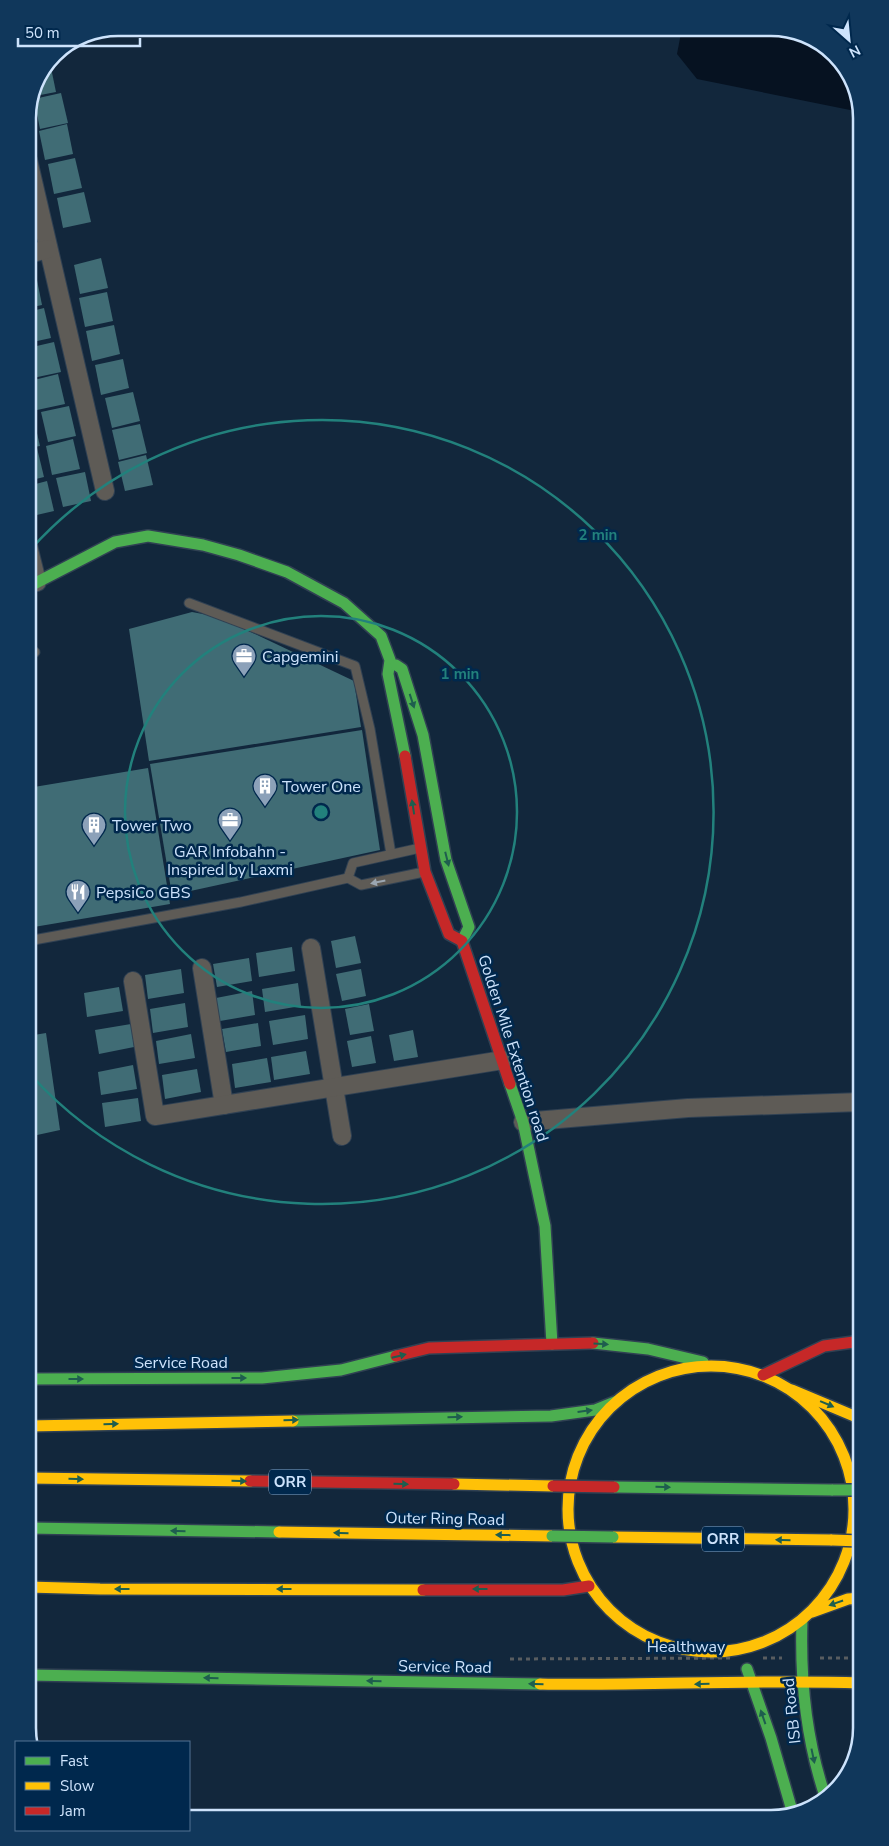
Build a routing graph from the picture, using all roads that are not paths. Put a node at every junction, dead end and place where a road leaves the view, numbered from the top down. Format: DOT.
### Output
graph roads {
  1 [pos="36,196"];
  2 [pos="48,250"];
  3 [pos="36,252"];
  4 [pos="105,491"];
  5 [pos="36,582"];
  6 [pos="189,603"];
  7 [pos="390,660"];
  8 [pos="420,848"];
  9 [pos="391,854"];
  10 [pos="425,872"];
  11 [pos="348,878"];
  12 [pos="36,940"];
  13 [pos="462,941"];
  14 [pos="311,948"];
  15 [pos="202,968"];
  16 [pos="133,981"];
  17 [pos="503,1060"];
  18 [pos="334,1088"];
  19 [pos="853,1102"];
  20 [pos="224,1105"];
  21 [pos="523,1122"];
  22 [pos="342,1136"];
  23 [pos="853,1342"];
  24 [pos="552,1344"];
  25 [pos="719,1365"];
  26 [pos="763,1375"];
  27 [pos="36,1379"];
  28 [pos="792,1390"];
  29 [pos="617,1401"];
  30 [pos="853,1416"];
  31 [pos="36,1426"];
  32 [pos="36,1478"];
  33 [pos="853,1488"];
  34 [pos="853,1490"];
  35 [pos="36,1528"];
  36 [pos="853,1538"];
  37 [pos="853,1541"];
  38 [pos="589,1586"];
  39 [pos="36,1587"];
  40 [pos="853,1599"];
  41 [pos="812,1612"];
  42 [pos="802,1620"];
  43 [pos="741,1653"];
  44 [pos="36,1675"];
  45 [pos="805,1681"];
  46 [pos="751,1683"];
  47 [pos="853,1683"];
  48 [pos="823,1790"];
  49 [pos="791,1807"];
  1 -- 2 [label="street"];
  2 -- 3 [label="street"];
  2 -- 4 [label="street"];
  5 -- 7 [label="main road, Golden Mile Extention road"];
  6 -- 9 [label="lane"];
  8 -- 7 [label="main road, Golden Mile Extention road, one-way"];
  7 -- 13 [label="main road, Golden Mile Extention road, one-way"];
  8 -- 9 [label="lane"];
  8 -- 10 [label="main road, Golden Mile Extention road"];
  9 -- 11 [label="lane"];
  10 -- 11 [label="lane, one-way"];
  10 -- 13 [label="main road, Golden Mile Extention road"];
  11 -- 12 [label="lane"];
  13 -- 17 [label="main road, Golden Mile Extention road"];
  14 -- 18 [label="street"];
  15 -- 20 [label="street"];
  16 -- 20 [label="street"];
  17 -- 18 [label="street"];
  17 -- 21 [label="main road, Golden Mile Extention road"];
  18 -- 20 [label="street"];
  18 -- 22 [label="street"];
  19 -- 21 [label="street"];
  21 -- 24 [label="main road, Golden Mile Extention road"];
  23 -- 26 [label="main road"];
  24 -- 25 [label="main road, Service Road, one-way"];
  27 -- 24 [label="main road, Service Road, one-way"];
  25 -- 26 [label="main road, Service Road"];
  25 -- 29 [label="main road"];
  26 -- 28 [label="main road, Service Road"];
  28 -- 30 [label="main road, one-way"];
  28 -- 33 [label="main road"];
  31 -- 29 [label="main road, one-way"];
  29 -- 38 [label="main road"];
  32 -- 34 [label="main road, Outer Ring Road / ORR, one-way, bridge"];
  37 -- 35 [label="main road, Outer Ring Road / ORR, one-way, bridge"];
  36 -- 41 [label="main road"];
  38 -- 39 [label="main road, one-way"];
  38 -- 43 [label="main road"];
  40 -- 41 [label="main road, one-way"];
  41 -- 42 [label="main road"];
  42 -- 43 [label="main road"];
  42 -- 45 [label="main road, ISB Road"];
  43 -- 46 [label="main road, ISB Road"];
  46 -- 44 [label="main road, Service Road, one-way"];
  45 -- 46 [label="main road, Service Road"];
  45 -- 47 [label="main road, Service Road"];
  45 -- 48 [label="main road, ISB Road, one-way"];
  49 -- 46 [label="main road, ISB Road, one-way"];
}
